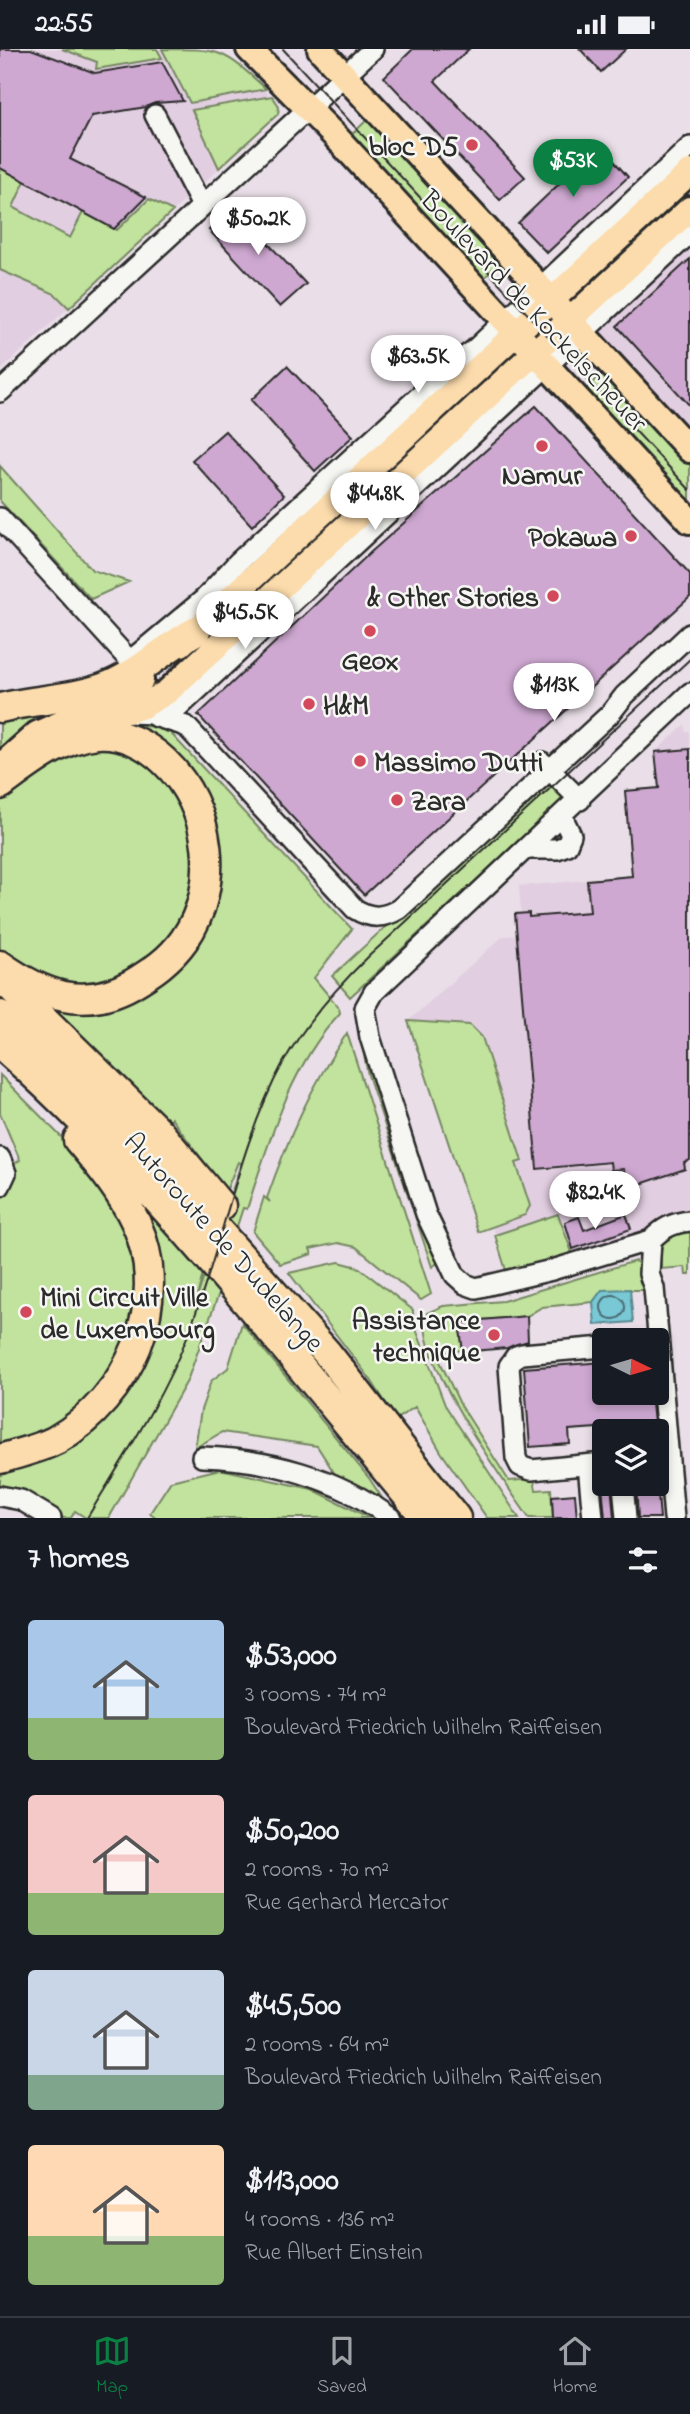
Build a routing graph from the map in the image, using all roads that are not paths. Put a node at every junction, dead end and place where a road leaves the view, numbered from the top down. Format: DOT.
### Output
graph roads {
  1 [pos="249,49"];
  2 [pos="320,49"];
  3 [pos="373,49"];
  4 [pos="344,75"];
  5 [pos="309,108"];
  6 [pos="155,115"];
  7 [pos="689,156"];
  8 [pos="202,207"];
  9 [pos="690,209"];
  10 [pos="690,233"];
  11 [pos="547,292"];
  12 [pos="577,325"];
  13 [pos="510,326"];
  14 [pos="541,360"];
  15 [pos="0,392"];
  16 [pos="402,412"];
  17 [pos="471,412"];
  18 [pos="690,450"];
  19 [pos="350,489"];
  20 [pos="379,498"];
  21 [pos="0,518"];
  22 [pos="690,521"];
  23 [pos="369,533"];
  24 [pos="196,631"];
  25 [pos="690,635"];
  26 [pos="130,661"];
  27 [pos="690,692"];
  28 [pos="37,700"];
  29 [pos="182,703"];
  30 [pos="0,708"];
  31 [pos="127,713"];
  32 [pos="186,726"];
  33 [pos="546,766"];
  34 [pos="0,767"];
  35 [pos="0,783"];
  36 [pos="580,800"];
  37 [pos="0,965"];
  38 [pos="0,976"];
  39 [pos="0,1015"];
  40 [pos="1,1045"];
  41 [pos="0,1158"];
  42 [pos="0,1186"];
  43 [pos="690,1221"];
  44 [pos="651,1247"];
  45 [pos="656,1328"];
  46 [pos="592,1348"];
  47 [pos="327,1353"];
  48 [pos="202,1457"];
  49 [pos="0,1459"];
  50 [pos="592,1464"];
  51 [pos="669,1493"];
  52 [pos="0,1496"];
  53 [pos="594,1496"];
  54 [pos="624,1496"];
  55 [pos="51,1518"];
  56 [pos="391,1518"];
  57 [pos="426,1518"];
  58 [pos="456,1518"];
  59 [pos="593,1518"];
  60 [pos="626,1518"];
  61 [pos="674,1518"];
  1 -- 5 [label="main road, Boulevard de Kockelscheuer"];
  2 -- 4 [label="main road, Boulevard de Kockelscheuer"];
  3 -- 4 [label="street"];
  4 -- 5 [label="street"];
  4 -- 11 [label="main road, Boulevard de Kockelscheuer"];
  5 -- 8 [label="street"];
  5 -- 13 [label="main road, Boulevard de Kockelscheuer"];
  6 -- 8 [label="street"];
  7 -- 11 [label="street"];
  7 -- 11 [label="main road"];
  8 -- 15 [label="street"];
  9 -- 12 [label="main road"];
  10 -- 12 [label="street"];
  11 -- 12 [label="main road, Boulevard de Kockelscheuer"];
  11 -- 13 [label="main road"];
  12 -- 14 [label="main road"];
  12 -- 18 [label="main road, Boulevard de Kockelscheuer"];
  13 -- 14 [label="main road, Boulevard de Kockelscheuer"];
  13 -- 16 [label="street"];
  13 -- 19 [label="main road"];
  14 -- 17 [label="main road"];
  14 -- 22 [label="main road, Boulevard de Kockelscheuer"];
  14 -- 23 [label="street"];
  16 -- 19 [label="street"];
  16 -- 26 [label="street"];
  17 -- 20 [label="main road"];
  17 -- 23 [label="street"];
  19 -- 24 [label="main road"];
  20 -- 23 [label="street"];
  20 -- 31 [label="main road"];
  21 -- 26 [label="street"];
  23 -- 29 [label="street"];
  24 -- 28 [label="highway"];
  24 -- 34 [label="main road"];
  25 -- 33 [label="street"];
  26 -- 28 [label="street"];
  27 -- 36 [label="street"];
  28 -- 30 [label="highway"];
  29 -- 31 [label="street"];
  29 -- 32 [label="street"];
  31 -- 32 [label="street"];
  31 -- 35 [label="main road"];
  32 -- 33 [label="street"];
  33 -- 36 [label="street"];
  35 -- 37 [label="highway"];
  36 -- 44 [label="street"];
  38 -- 47 [label="highway"];
  39 -- 47 [label="highway, Autoroute de Dudelange"];
  40 -- 49 [label="highway"];
  40 -- 57 [label="highway, Autoroute de Dudelange"];
  41 -- 42 [label="street"];
  43 -- 44 [label="street"];
  44 -- 45 [label="street"];
  46 -- 50 [label="street"];
  47 -- 58 [label="highway, Autoroute de Dudelange"];
  48 -- 56 [label="street"];
  51 -- 61 [label="street"];
  52 -- 55 [label="street"];
  53 -- 59 [label="street"];
  54 -- 60 [label="street"];
}
